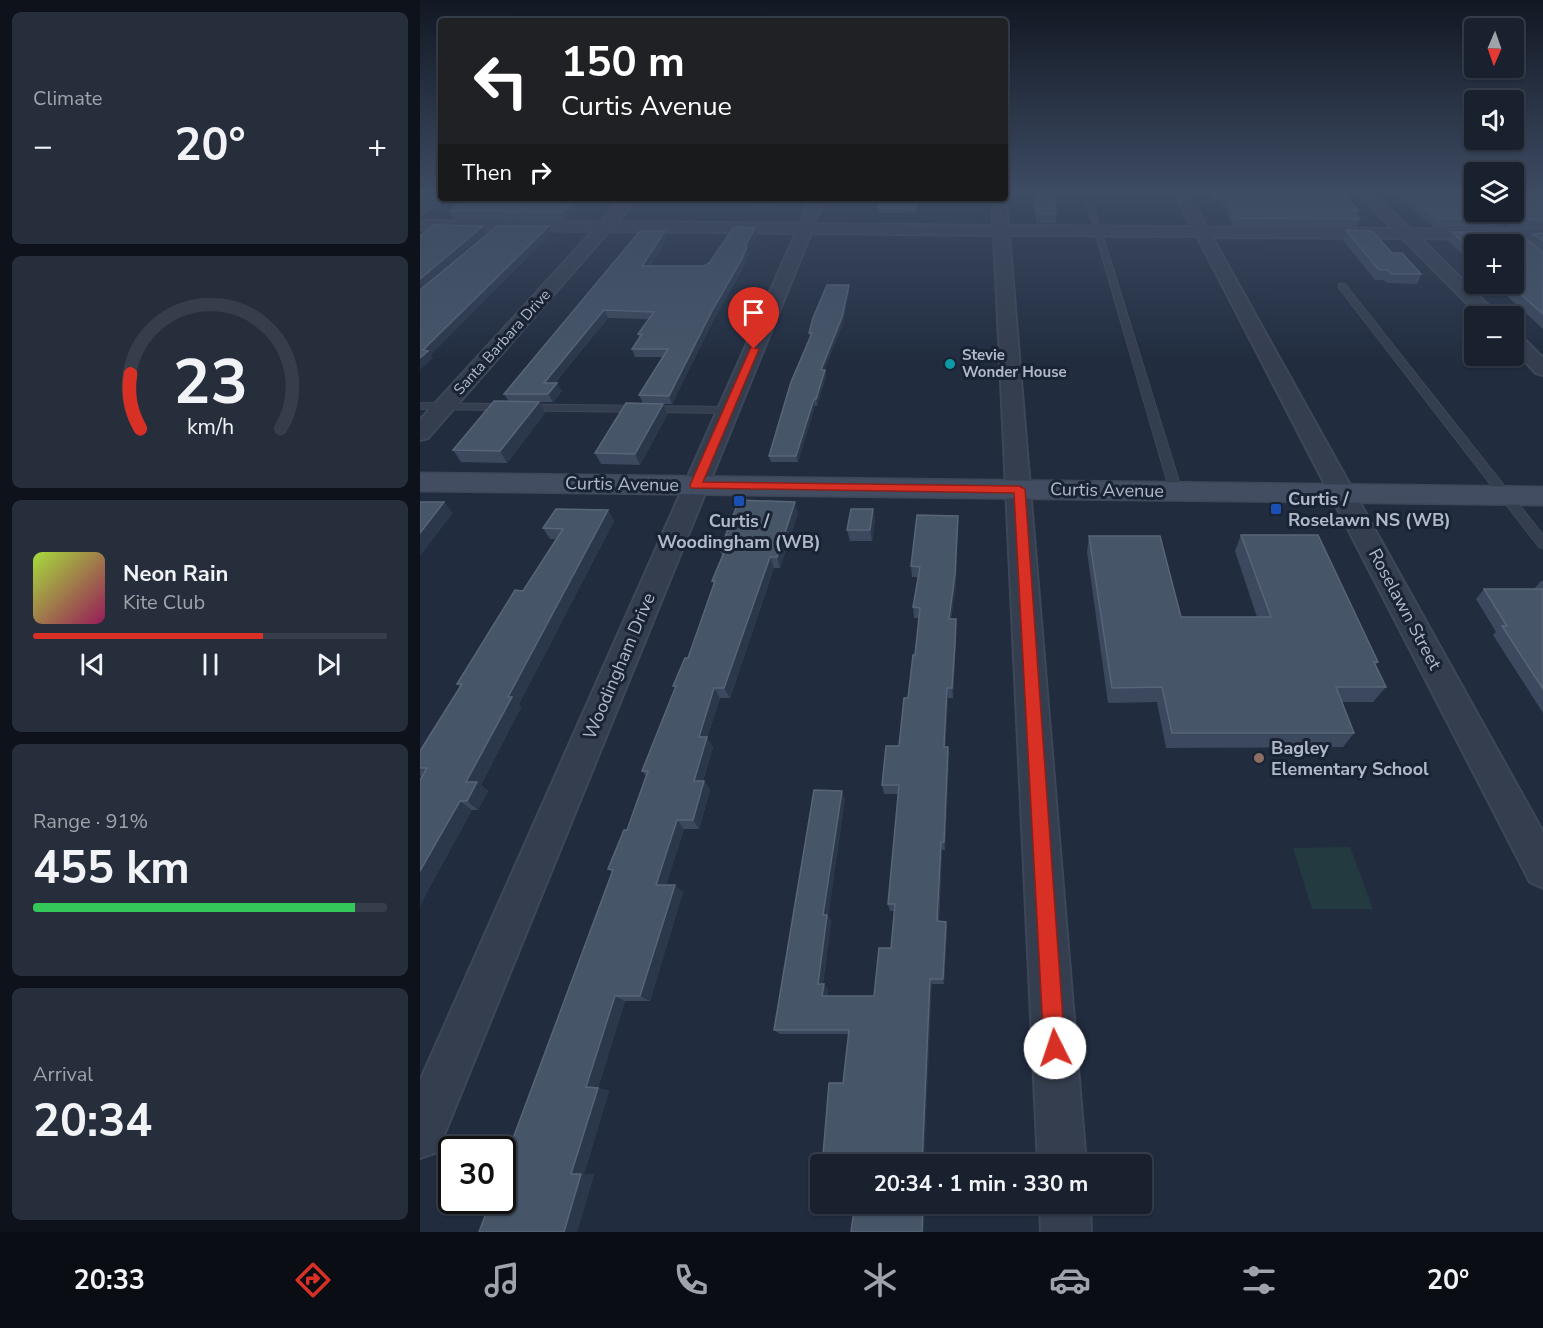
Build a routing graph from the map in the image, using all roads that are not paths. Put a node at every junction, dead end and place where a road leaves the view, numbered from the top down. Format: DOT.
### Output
graph roads {
  1 [pos="586,248"];
  2 [pos="796,248"];
  3 [pos="1003,248"];
  4 [pos="1102,248"];
  5 [pos="1212,248"];
  6 [pos="1421,248"];
  7 [pos="1529,248"];
  8 [pos="1543,260"];
  9 [pos="1342,286"];
  10 [pos="1480,306"];
  11 [pos="1524,350"];
  12 [pos="1543,369"];
  13 [pos="420,406"];
  14 [pos="445,406"];
  15 [pos="728,410"];
  16 [pos="420,433"];
  17 [pos="420,482"];
  18 [pos="695,485"];
  19 [pos="1019,489"];
  20 [pos="1176,491"];
  21 [pos="1343,493"];
  22 [pos="1506,495"];
  23 [pos="1543,496"];
  24 [pos="1543,544"];
  25 [pos="1543,868"];
  26 [pos="420,1135"];
  27 [pos="1061,1154"];
  28 [pos="1065,1214"];
  29 [pos="1066,1232"];
  1 -- 14 [label="street, Santa Barbara Drive"];
  2 -- 15 [label="street, Woodingham Drive"];
  3 -- 19 [label="street"];
  4 -- 20 [label="lane"];
  5 -- 21 [label="street, Roselawn Street"];
  6 -- 10 [label="street"];
  7 -- 8 [label="lane"];
  9 -- 22 [label="lane"];
  11 -- 12 [label="street"];
  13 -- 14 [label="lane"];
  14 -- 15 [label="lane"];
  14 -- 16 [label="street, Santa Barbara Drive"];
  15 -- 18 [label="street, Woodingham Drive"];
  17 -- 18 [label="street, Curtis Avenue"];
  18 -- 19 [label="street, Curtis Avenue"];
  18 -- 26 [label="street, Woodingham Drive"];
  19 -- 20 [label="street, Curtis Avenue"];
  19 -- 27 [label="street"];
  20 -- 21 [label="street, Curtis Avenue"];
  21 -- 22 [label="street, Curtis Avenue"];
  21 -- 25 [label="street, Roselawn Street"];
  22 -- 23 [label="street, Curtis Avenue"];
  22 -- 24 [label="lane"];
  28 -- 29 [label="street"];
}
